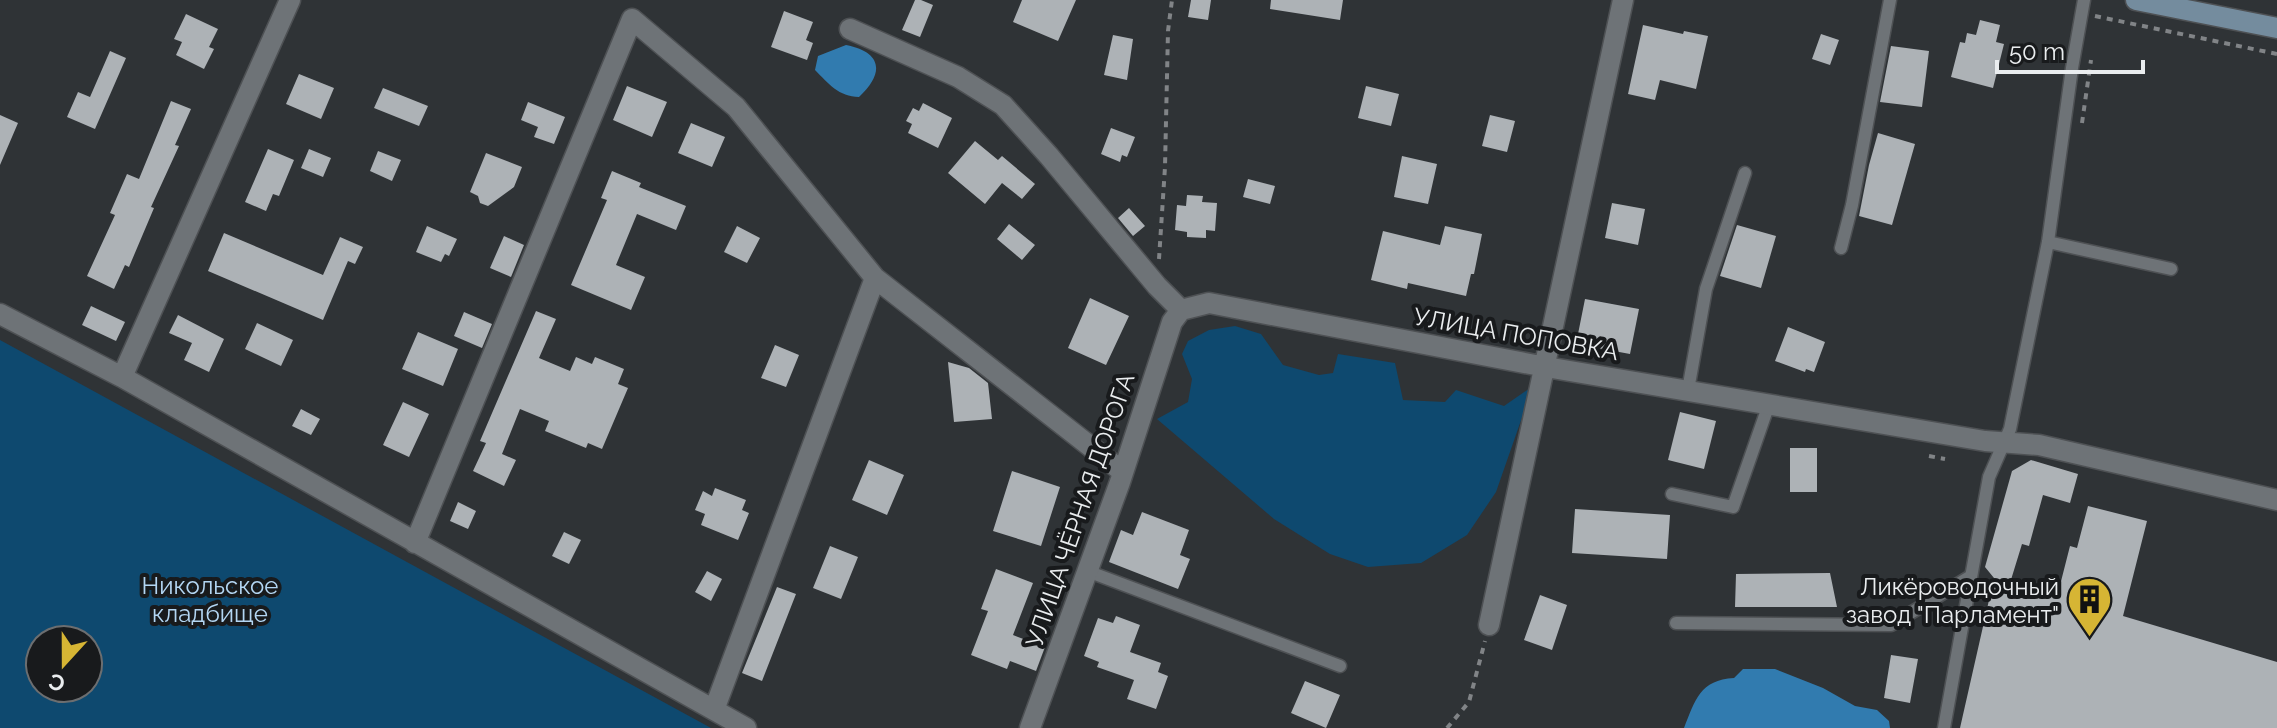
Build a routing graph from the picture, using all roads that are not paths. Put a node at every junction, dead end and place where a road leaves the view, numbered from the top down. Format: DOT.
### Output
graph roads {
  1 [pos="290,0"];
  2 [pos="1623,0"];
  3 [pos="1890,0"];
  4 [pos="2136,0"];
  5 [pos="2083,6"];
  6 [pos="2277,28"];
  7 [pos="850,29"];
  8 [pos="1745,173"];
  9 [pos="2048,242"];
  10 [pos="1841,248"];
  11 [pos="2171,269"];
  12 [pos="875,278"];
  13 [pos="1181,310"];
  14 [pos="0,314"];
  15 [pos="1546,367"];
  16 [pos="122,377"];
  17 [pos="1688,390"];
  18 [pos="1769,404"];
  19 [pos="2004,442"];
  20 [pos="1123,472"];
  21 [pos="1672,494"];
  22 [pos="2277,500"];
  23 [pos="415,543"];
  24 [pos="1087,571"];
  25 [pos="1971,576"];
  26 [pos="1676,623"];
  27 [pos="1489,625"];
  28 [pos="1340,666"];
  29 [pos="714,710"];
  30 [pos="746,728"];
  31 [pos="1030,728"];
  32 [pos="1944,728"];
  1 -- 16 [label="street"];
  2 -- 15 [label="street"];
  3 -- 10 [label="lane"];
  4 -- 6 [label="main road"];
  5 -- 9 [label="lane"];
  7 -- 13 [label="street"];
  8 -- 17 [label="lane"];
  9 -- 11 [label="lane"];
  9 -- 19 [label="lane"];
  12 -- 20 [label="street"];
  12 -- 23 [label="street"];
  12 -- 29 [label="street"];
  13 -- 15 [label="street, УЛИЦА ПОПОВКА"];
  13 -- 20 [label="street, УЛИЦА ЧЁРНАЯ ДОРОГА"];
  14 -- 16 [label="street"];
  15 -- 17 [label="street, УЛИЦА ПОПОВКА"];
  15 -- 27 [label="street"];
  16 -- 23 [label="street"];
  17 -- 18 [label="street, УЛИЦА ПОПОВКА"];
  18 -- 19 [label="street, УЛИЦА ПОПОВКА"];
  18 -- 21 [label="lane"];
  19 -- 22 [label="street, УЛИЦА ПОПОВКА"];
  19 -- 25 [label="lane"];
  20 -- 24 [label="street, УЛИЦА ЧЁРНАЯ ДОРОГА"];
  23 -- 29 [label="street"];
  24 -- 28 [label="lane"];
  24 -- 31 [label="street, УЛИЦА ЧЁРНАЯ ДОРОГА"];
  25 -- 26 [label="lane"];
  25 -- 32 [label="lane"];
  29 -- 30 [label="street"];
}
